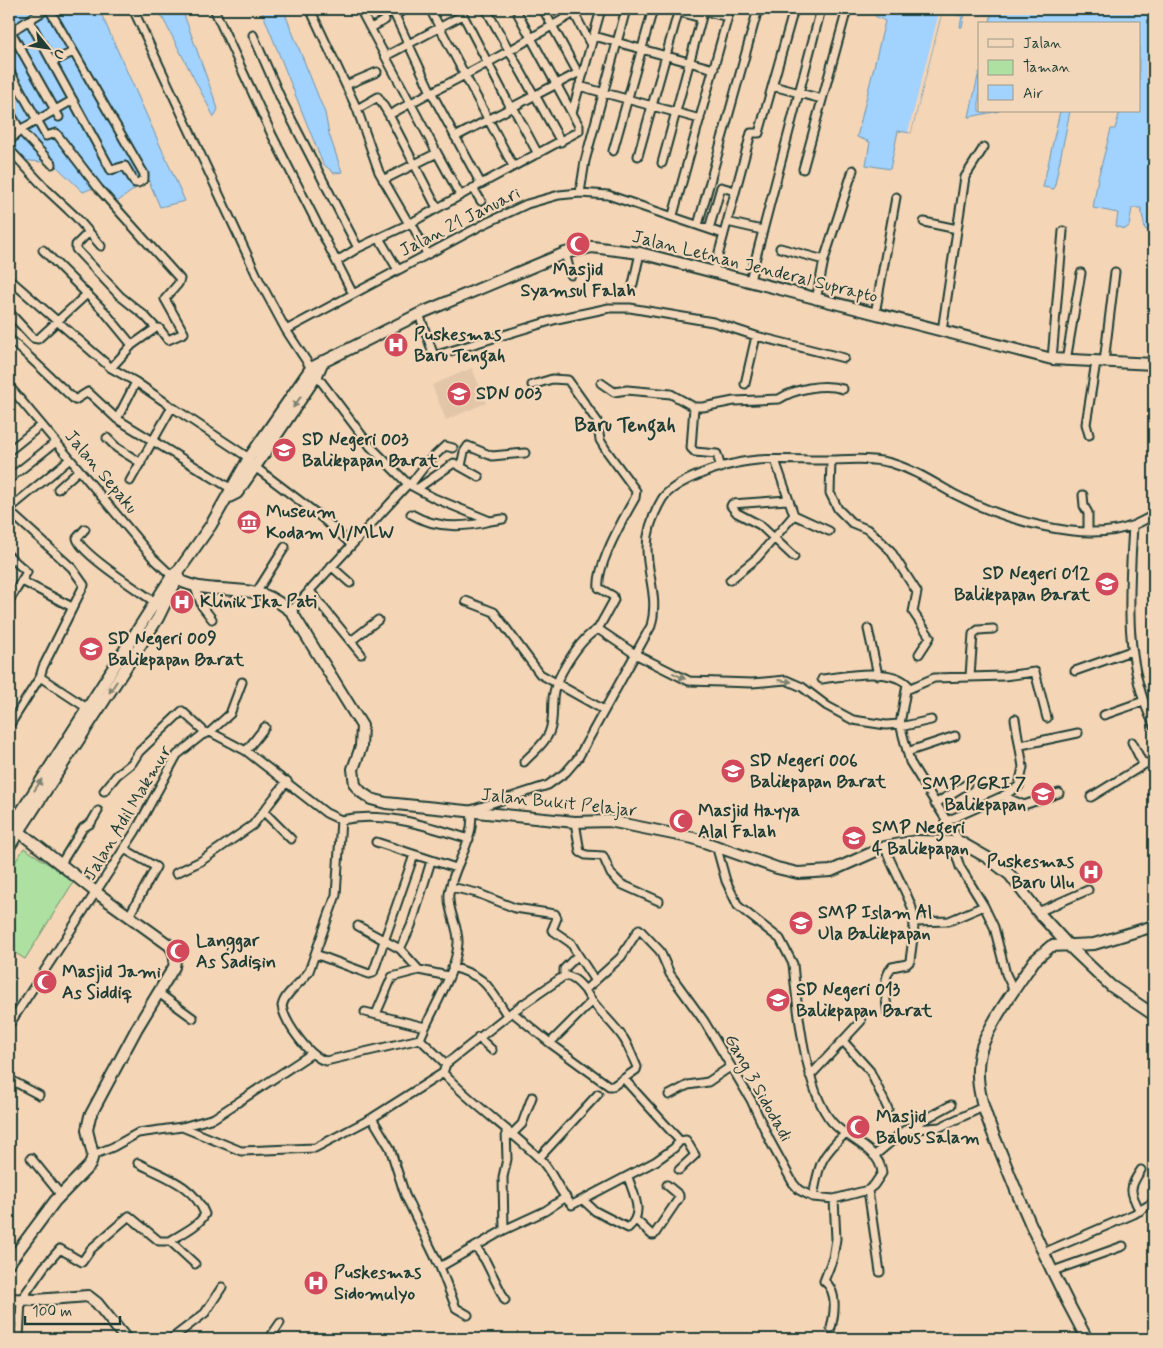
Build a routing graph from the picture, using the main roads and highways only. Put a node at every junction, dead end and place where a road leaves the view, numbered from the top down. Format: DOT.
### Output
graph roads {
  1 [pos="1154,364"];
  2 [pos="174,578"];
  3 [pos="92,711"];
  4 [pos="12,828"];
  5 [pos="9,847"];
  6 [pos="1154,926"];
  7 [pos="1068,945"];
  8 [pos="1154,1015"];
  9 [pos="9,1263"];
  10 [pos="9,1299"];
  11 [pos="126,1339"];
  12 [pos="1087,1339"];
  1 -- 2 [label="main road, Jalan Letnan Jenderal Suprapto"];
  2 -- 3 [label="main road, Jalan Letnan Jenderal Suprapto"];
  2 -- 3 [label="main road, Jalan Letnan Jenderal Suprapto, one-way"];
  2 -- 7 [label="main road, Jalan Bukit Pelajar"];
  3 -- 4 [label="main road, Jalan Letnan Jenderal Suprapto"];
  4 -- 5 [label="main road, Jalan Letnan Jenderal Suprapto"];
  4 -- 9 [label="main road"];
  6 -- 7 [label="main road"];
  7 -- 8 [label="main road, Jalan Bukit Pelajar"];
  7 -- 12 [label="main road"];
  10 -- 11 [label="main road"];
}
